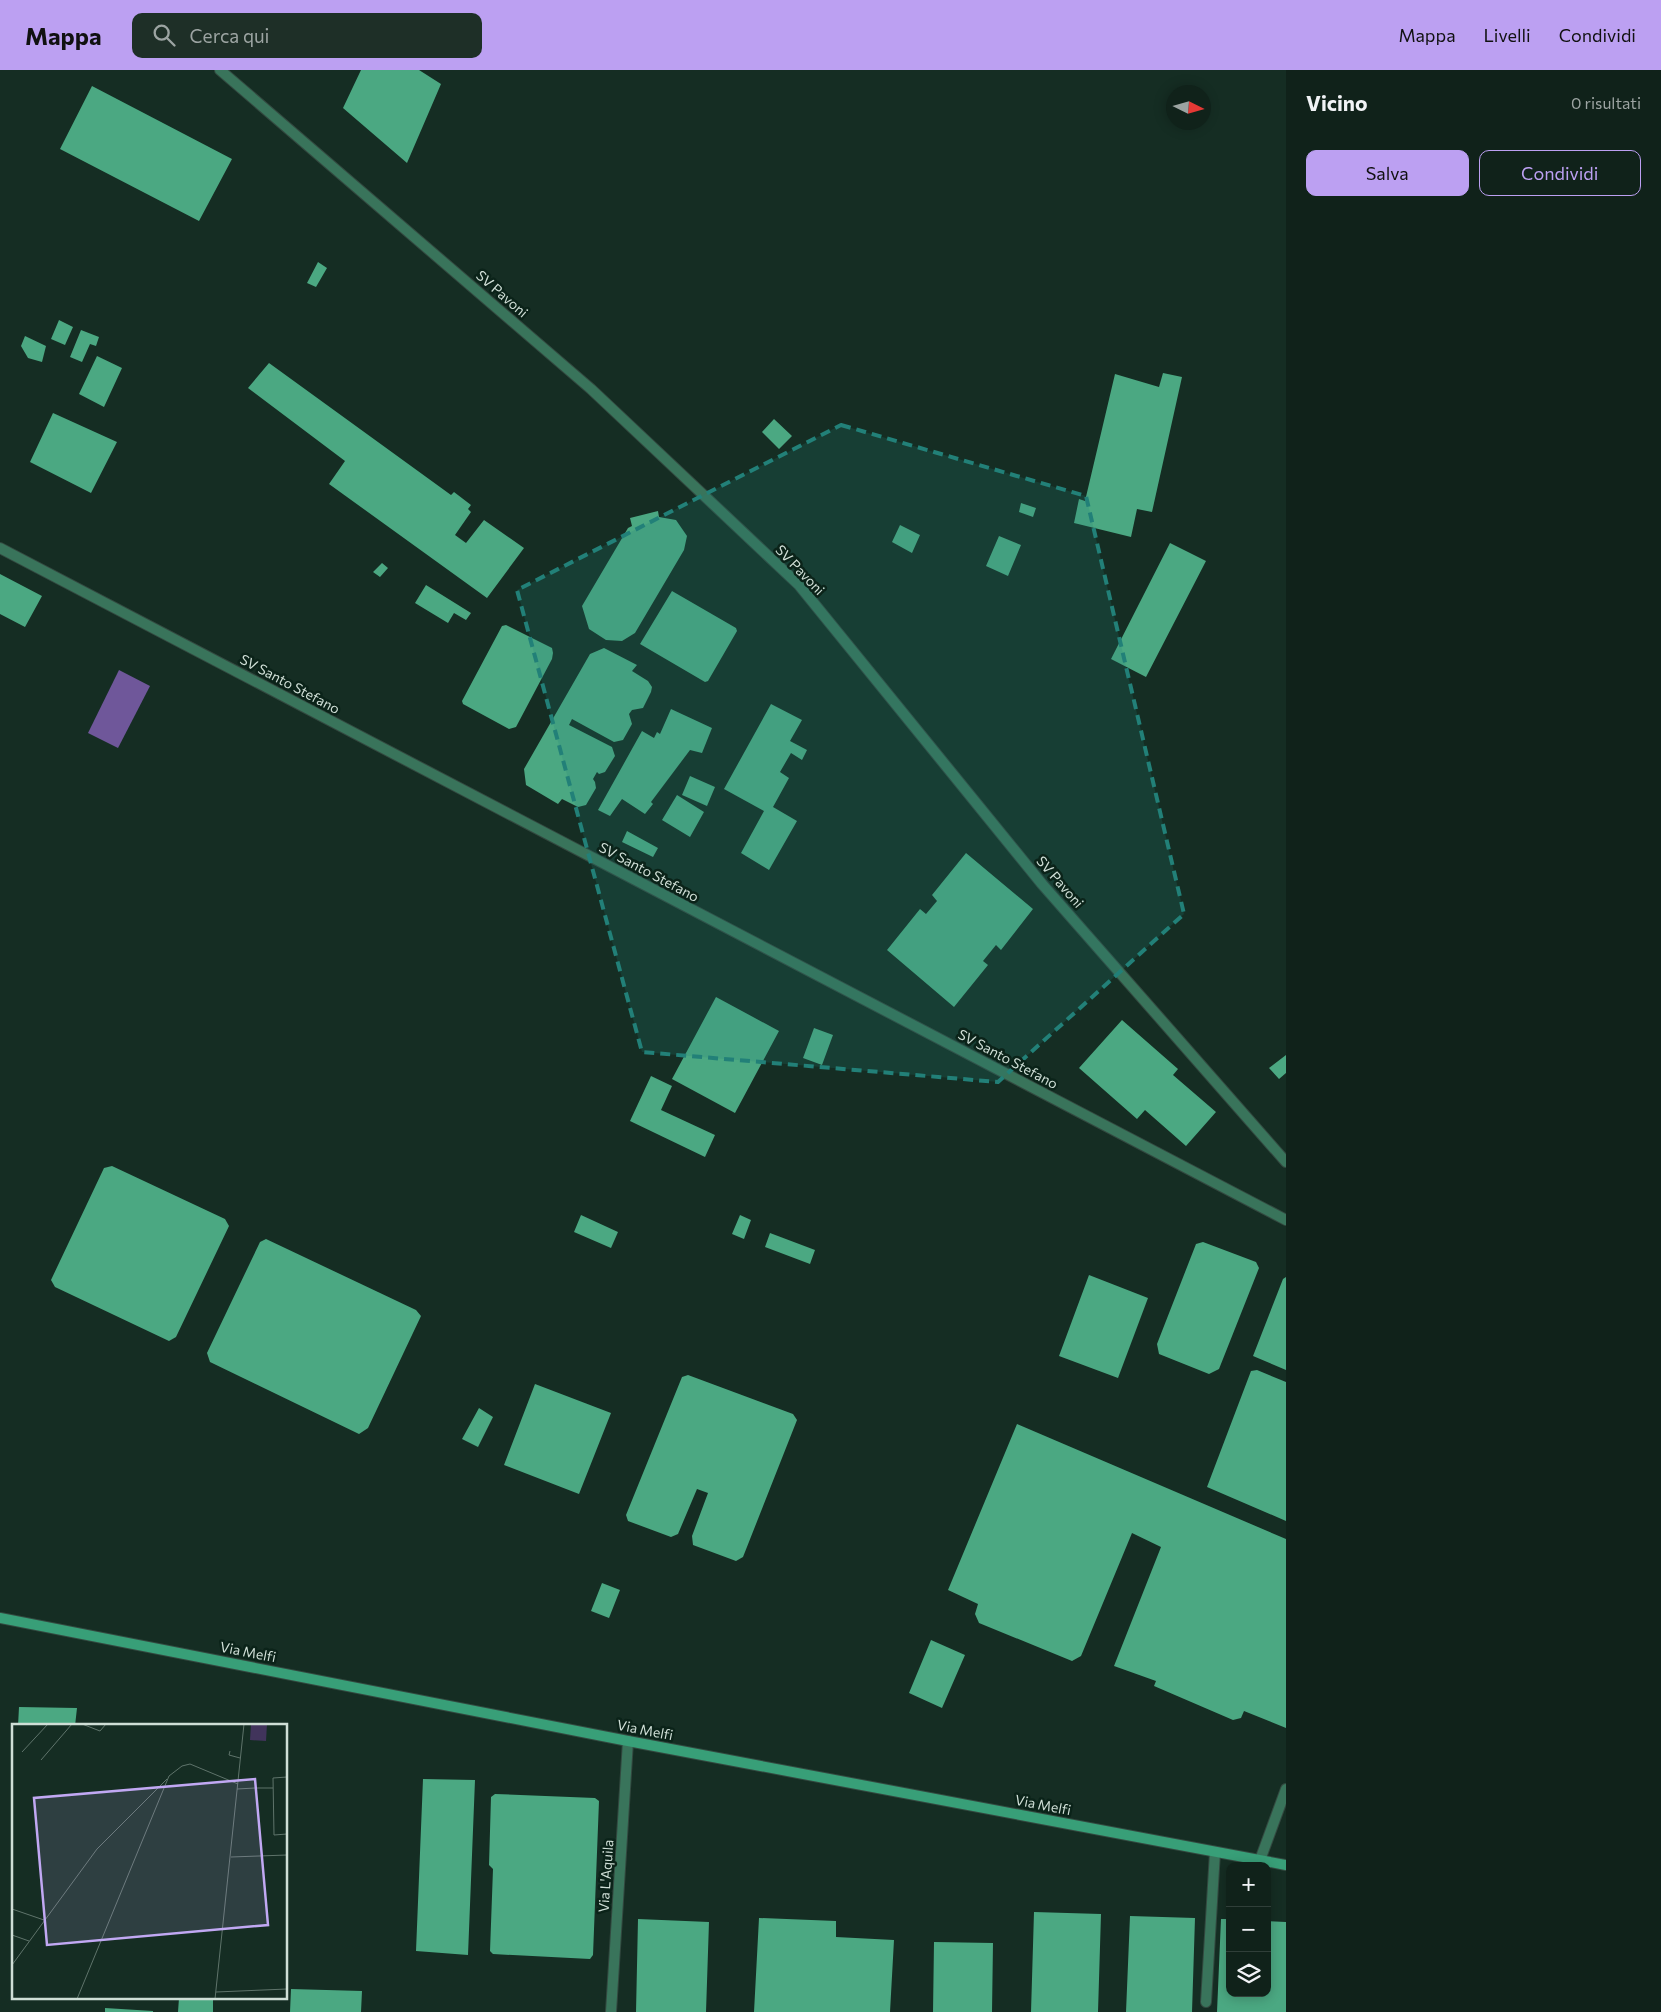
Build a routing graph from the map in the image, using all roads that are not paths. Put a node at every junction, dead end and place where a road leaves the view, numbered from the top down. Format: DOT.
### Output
graph roads {
  1 [pos="221,70"];
  2 [pos="0,548"];
  3 [pos="1286,1162"];
  4 [pos="1286,1220"];
  5 [pos="0,1618"];
  6 [pos="628,1741"];
  7 [pos="1286,1789"];
  8 [pos="1215,1852"];
  9 [pos="1260,1860"];
  10 [pos="1286,1865"];
  11 [pos="1206,2002"];
  12 [pos="611,2012"];
  1 -- 3 [label="street, SV Pavoni"];
  2 -- 4 [label="street, SV Santo Stefano"];
  5 -- 6 [label="main road, Via Melfi"];
  6 -- 8 [label="main road, Via Melfi"];
  6 -- 12 [label="street, Via L'Aquila"];
  7 -- 9 [label="street"];
  8 -- 9 [label="main road, Via Melfi"];
  8 -- 11 [label="street"];
  9 -- 10 [label="main road, Via Melfi"];
}
